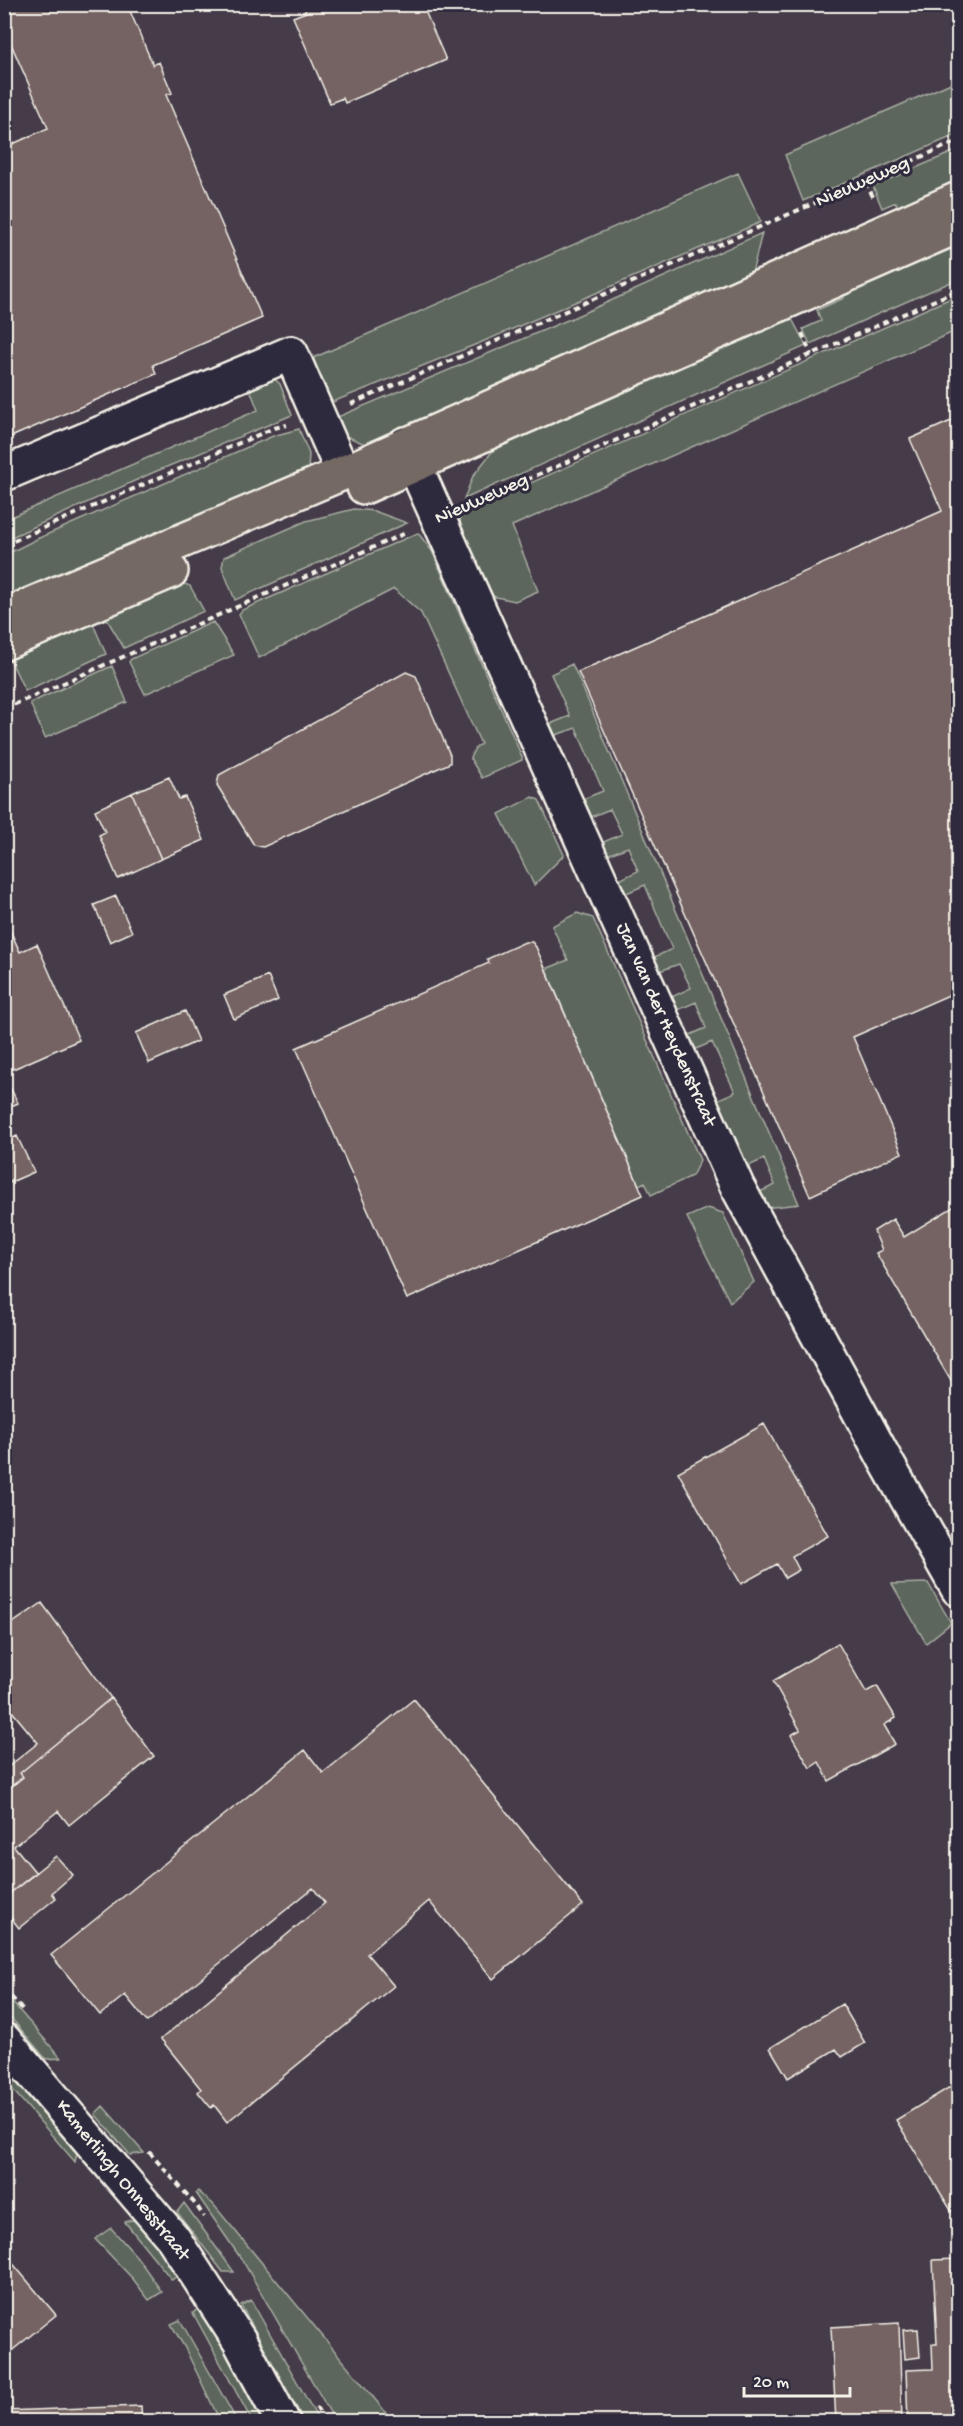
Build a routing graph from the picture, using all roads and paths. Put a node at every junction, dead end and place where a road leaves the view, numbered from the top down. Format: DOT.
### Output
graph roads {
  1 [pos="958,141"];
  2 [pos="958,199"];
  3 [pos="958,226"];
  4 [pos="958,290"];
  5 [pos="318,417"];
  6 [pos="410,455"];
  7 [pos="344,473"];
  8 [pos="4,474"];
  9 [pos="438,519"];
  10 [pos="4,545"];
  11 [pos="4,616"];
  12 [pos="4,643"];
  13 [pos="4,709"];
  14 [pos="958,1589"];
  15 [pos="4,2040"];
  16 [pos="283,2421"];
  1 -- 5 [label="path, Nieuweweg"];
  2 -- 6 [label="main road"];
  3 -- 6 [label="main road"];
  4 -- 9 [label="path, Nieuweweg"];
  5 -- 7 [label="street"];
  5 -- 8 [label="street"];
  5 -- 10 [label="path, Nieuweweg"];
  6 -- 7 [label="main road"];
  6 -- 9 [label="street, Jan van der Heydenstraat"];
  6 -- 12 [label="main road"];
  7 -- 11 [label="main road"];
  9 -- 13 [label="path, Nieuweweg"];
  9 -- 14 [label="street, Jan van der Heydenstraat"];
  15 -- 16 [label="street, Kamerlingh Onnesstraat"];
}
